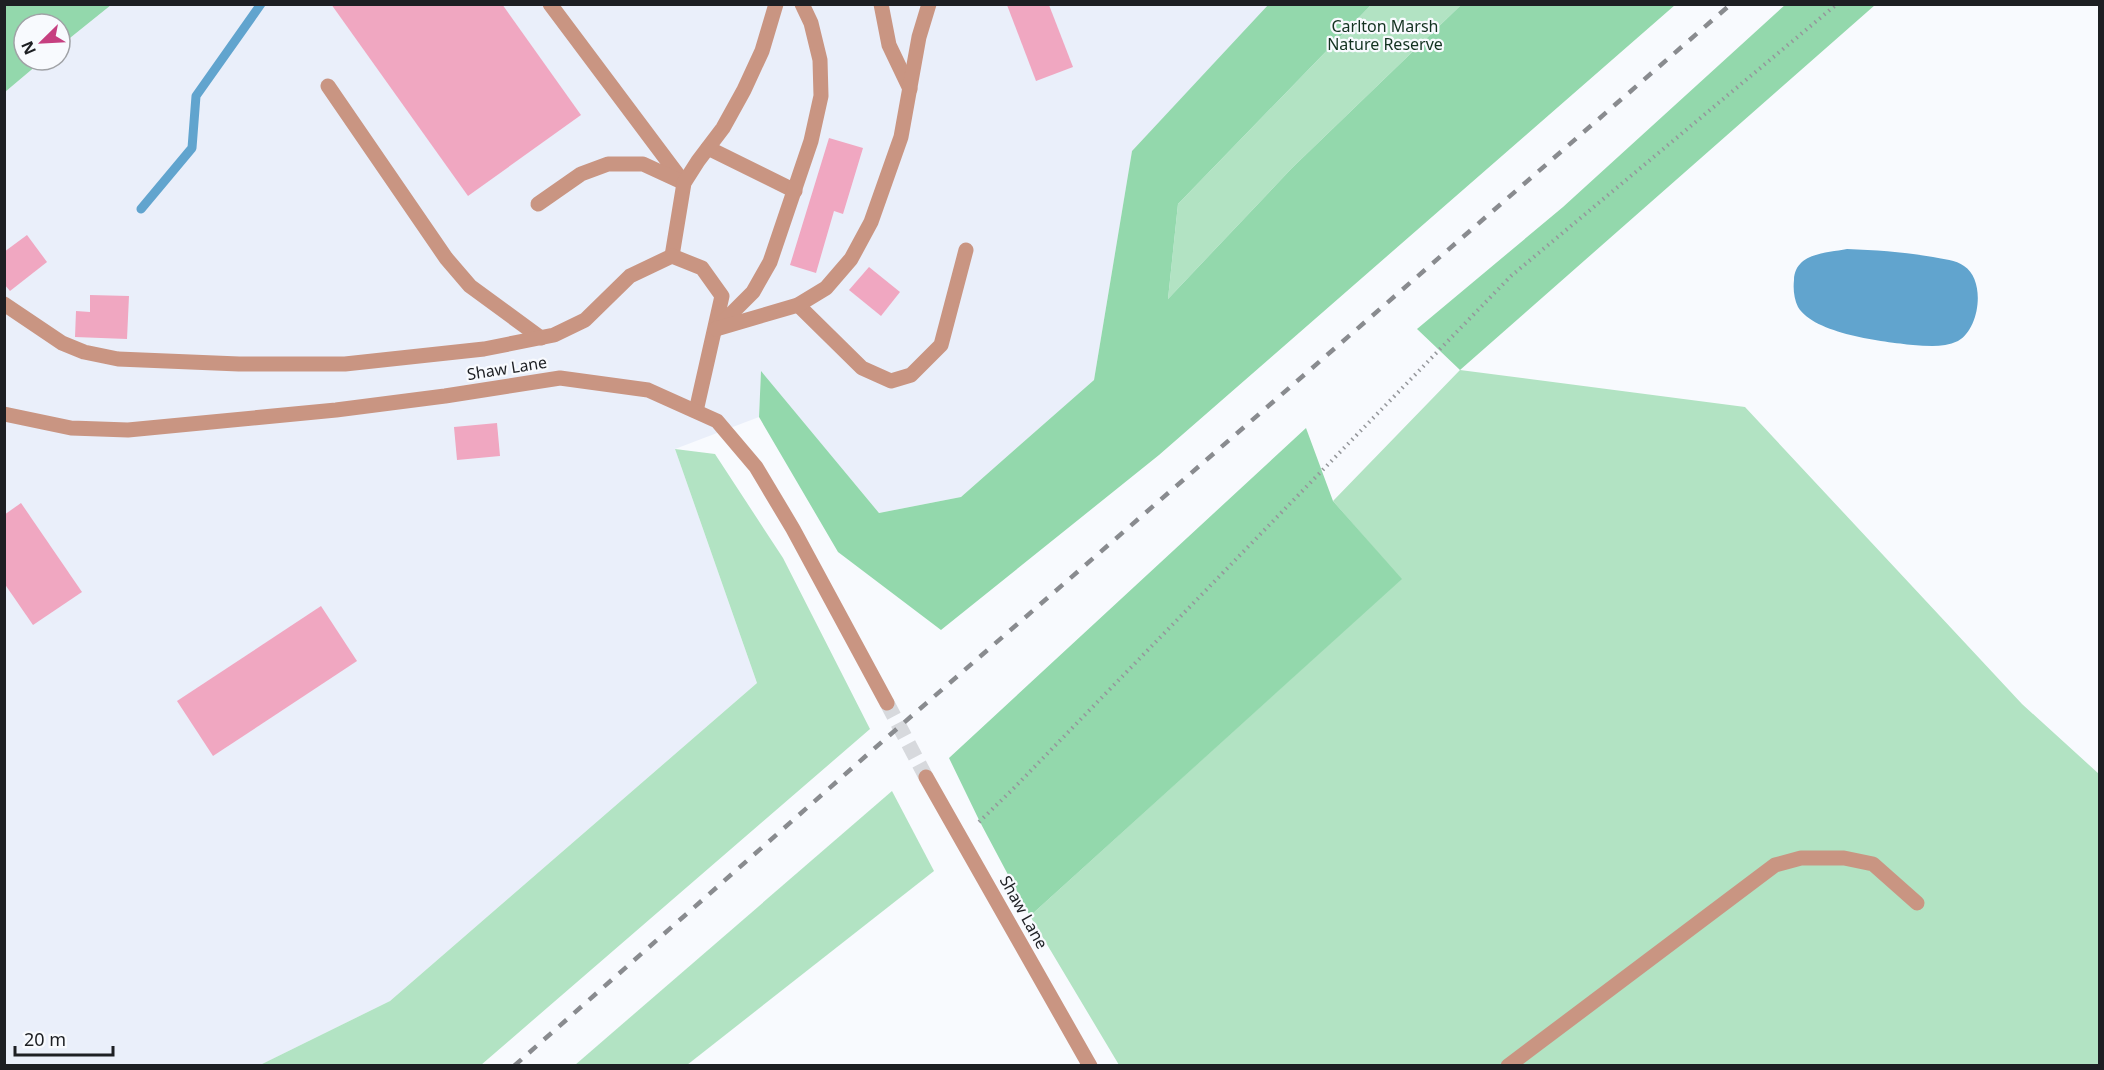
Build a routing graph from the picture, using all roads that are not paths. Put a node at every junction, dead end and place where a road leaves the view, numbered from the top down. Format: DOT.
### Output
graph roads {
  1 [pos="550,4"];
  2 [pos="776,4"];
  3 [pos="802,4"];
  4 [pos="881,4"];
  5 [pos="929,4"];
  6 [pos="327,86"];
  7 [pos="910,89"];
  8 [pos="708,148"];
  9 [pos="684,183"];
  10 [pos="795,191"];
  11 [pos="538,204"];
  12 [pos="966,250"];
  13 [pos="672,256"];
  14 [pos="4,304"];
  15 [pos="798,304"];
  16 [pos="716,329"];
  17 [pos="541,338"];
  18 [pos="696,411"];
  19 [pos="4,414"];
  20 [pos="887,703"];
  21 [pos="926,777"];
  22 [pos="1917,903"];
  23 [pos="1090,1065"];
  24 [pos="1508,1065"];
  1 -- 9 [label="street"];
  2 -- 8 [label="street"];
  3 -- 10 [label="street"];
  4 -- 7 [label="street"];
  5 -- 7 [label="street"];
  6 -- 17 [label="street"];
  7 -- 15 [label="street"];
  8 -- 9 [label="street"];
  8 -- 10 [label="street"];
  9 -- 11 [label="street"];
  9 -- 13 [label="street"];
  10 -- 16 [label="street"];
  12 -- 15 [label="street"];
  13 -- 16 [label="street"];
  13 -- 17 [label="street"];
  14 -- 17 [label="street"];
  15 -- 16 [label="street"];
  16 -- 18 [label="street"];
  18 -- 19 [label="street, Shaw Lane"];
  18 -- 20 [label="street, Shaw Lane"];
  21 -- 23 [label="street, Shaw Lane"];
  22 -- 24 [label="street"];
}
